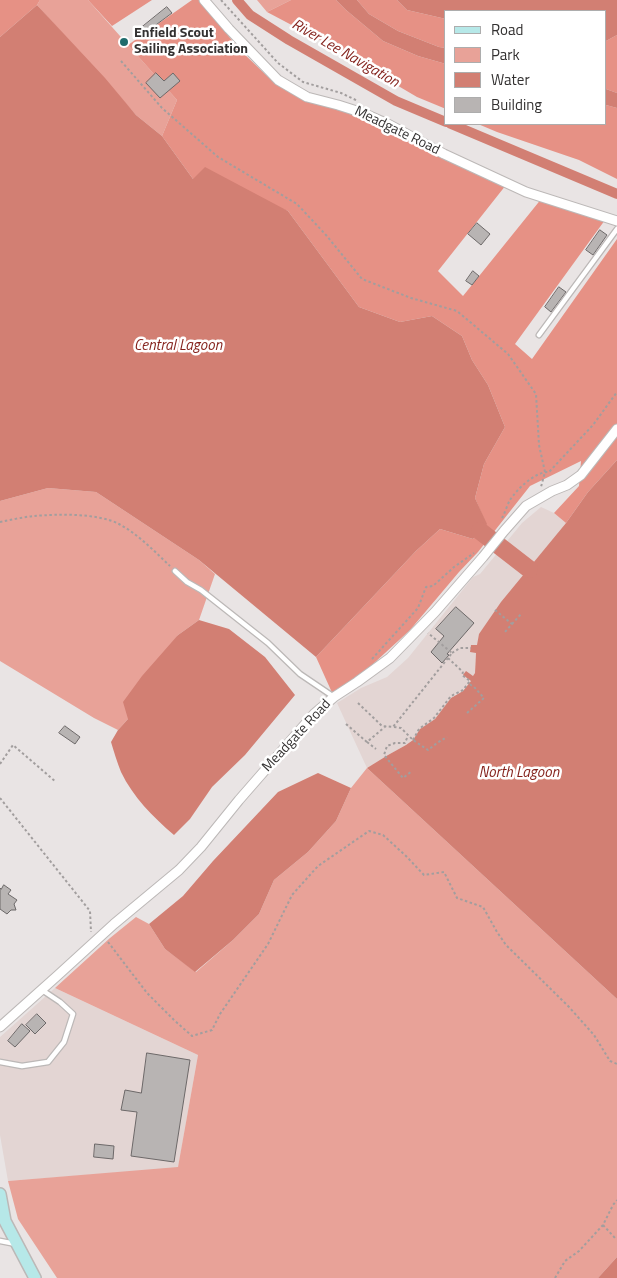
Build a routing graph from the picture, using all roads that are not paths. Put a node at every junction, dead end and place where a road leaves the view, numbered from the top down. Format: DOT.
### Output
graph roads {
  1 [pos="204,0"];
  2 [pos="617,222"];
  3 [pos="617,229"];
  4 [pos="539,335"];
  5 [pos="617,429"];
  6 [pos="175,571"];
  7 [pos="334,697"];
  8 [pos="42,990"];
  9 [pos="0,1027"];
  10 [pos="0,1062"];
  11 [pos="0,1196"];
  12 [pos="0,1241"];
  13 [pos="17,1244"];
  14 [pos="35,1278"];
  1 -- 2 [label="street, Meadgate Road"];
  3 -- 4 [label="lane"];
  5 -- 7 [label="street, Meadgate Road"];
  6 -- 7 [label="lane"];
  7 -- 8 [label="street, Meadgate Road"];
  8 -- 9 [label="street, Meadgate Road"];
  8 -- 10 [label="lane"];
  11 -- 13 [label="street"];
  12 -- 13 [label="lane"];
  13 -- 14 [label="street"];
}
